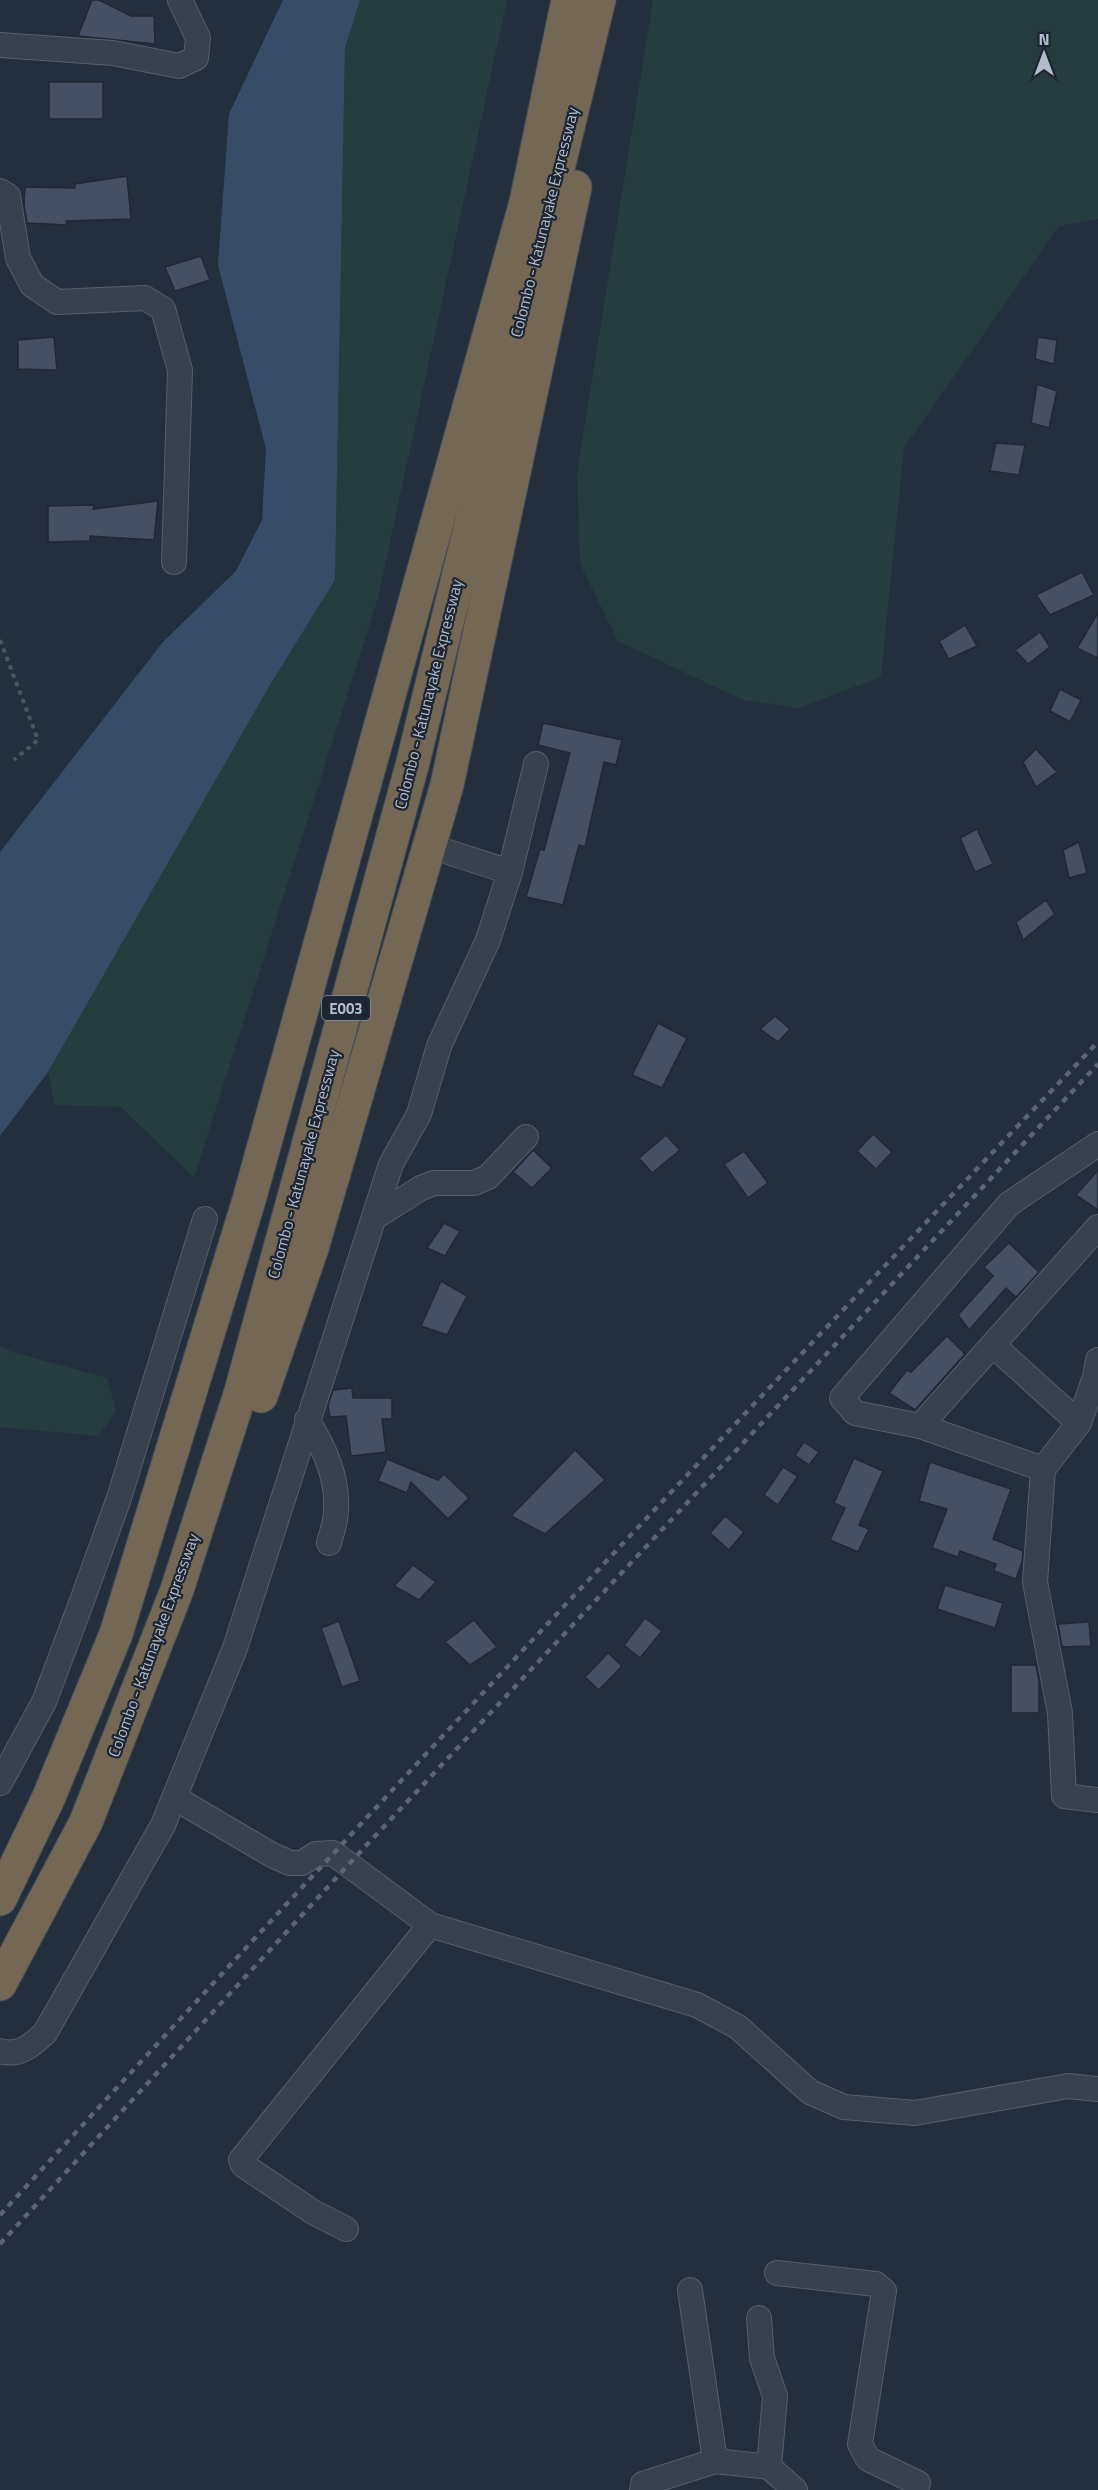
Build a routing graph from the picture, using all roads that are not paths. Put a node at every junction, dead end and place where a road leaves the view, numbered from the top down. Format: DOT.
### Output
graph roads {
  1 [pos="180,0"];
  2 [pos="568,0"];
  3 [pos="602,6"];
  4 [pos="0,45"];
  5 [pos="586,136"];
  6 [pos="0,191"];
  7 [pos="174,562"];
  8 [pos="536,764"];
  9 [pos="445,851"];
  10 [pos="510,872"];
  11 [pos="526,1137"];
  12 [pos="1098,1144"];
  13 [pos="375,1217"];
  14 [pos="205,1219"];
  15 [pos="1098,1227"];
  16 [pos="994,1346"];
  17 [pos="1098,1360"];
  18 [pos="256,1407"];
  19 [pos="307,1420"];
  20 [pos="1079,1423"];
  21 [pos="920,1426"];
  22 [pos="1044,1469"];
  23 [pos="329,1543"];
  24 [pos="170,1609"];
  25 [pos="0,1783"];
  26 [pos="175,1798"];
  27 [pos="1098,1800"];
  28 [pos="0,1899"];
  29 [pos="430,1925"];
  30 [pos="0,1984"];
  31 [pos="0,2051"];
  32 [pos="1098,2089"];
  33 [pos="346,2229"];
  34 [pos="777,2273"];
  35 [pos="690,2290"];
  36 [pos="759,2318"];
  37 [pos="715,2461"];
  38 [pos="769,2467"];
  39 [pos="642,2490"];
  40 [pos="795,2490"];
  41 [pos="916,2490"];
  1 -- 4 [label="street"];
  2 -- 28 [label="highway, Colombo - Katunayake Expressway / E003"];
  3 -- 5 [label="highway"];
  3 -- 24 [label="highway, Colombo - Katunayake Expressway / E003"];
  5 -- 9 [label="highway"];
  5 -- 18 [label="highway"];
  6 -- 7 [label="street"];
  8 -- 10 [label="street"];
  9 -- 10 [label="street"];
  9 -- 18 [label="highway"];
  10 -- 13 [label="street"];
  11 -- 13 [label="street"];
  12 -- 21 [label="street"];
  13 -- 19 [label="street"];
  14 -- 25 [label="street"];
  15 -- 16 [label="street"];
  16 -- 20 [label="street"];
  16 -- 21 [label="street"];
  17 -- 20 [label="street"];
  18 -- 24 [label="highway"];
  19 -- 23 [label="street"];
  19 -- 26 [label="street"];
  20 -- 22 [label="street"];
  21 -- 22 [label="street"];
  22 -- 27 [label="street"];
  24 -- 30 [label="highway, Colombo - Katunayake Expressway / E003"];
  26 -- 29 [label="street"];
  26 -- 31 [label="street"];
  29 -- 32 [label="street"];
  29 -- 33 [label="street"];
  34 -- 41 [label="street"];
  35 -- 37 [label="street"];
  36 -- 38 [label="street"];
  37 -- 38 [label="street"];
  37 -- 39 [label="street"];
  38 -- 40 [label="street"];
}
